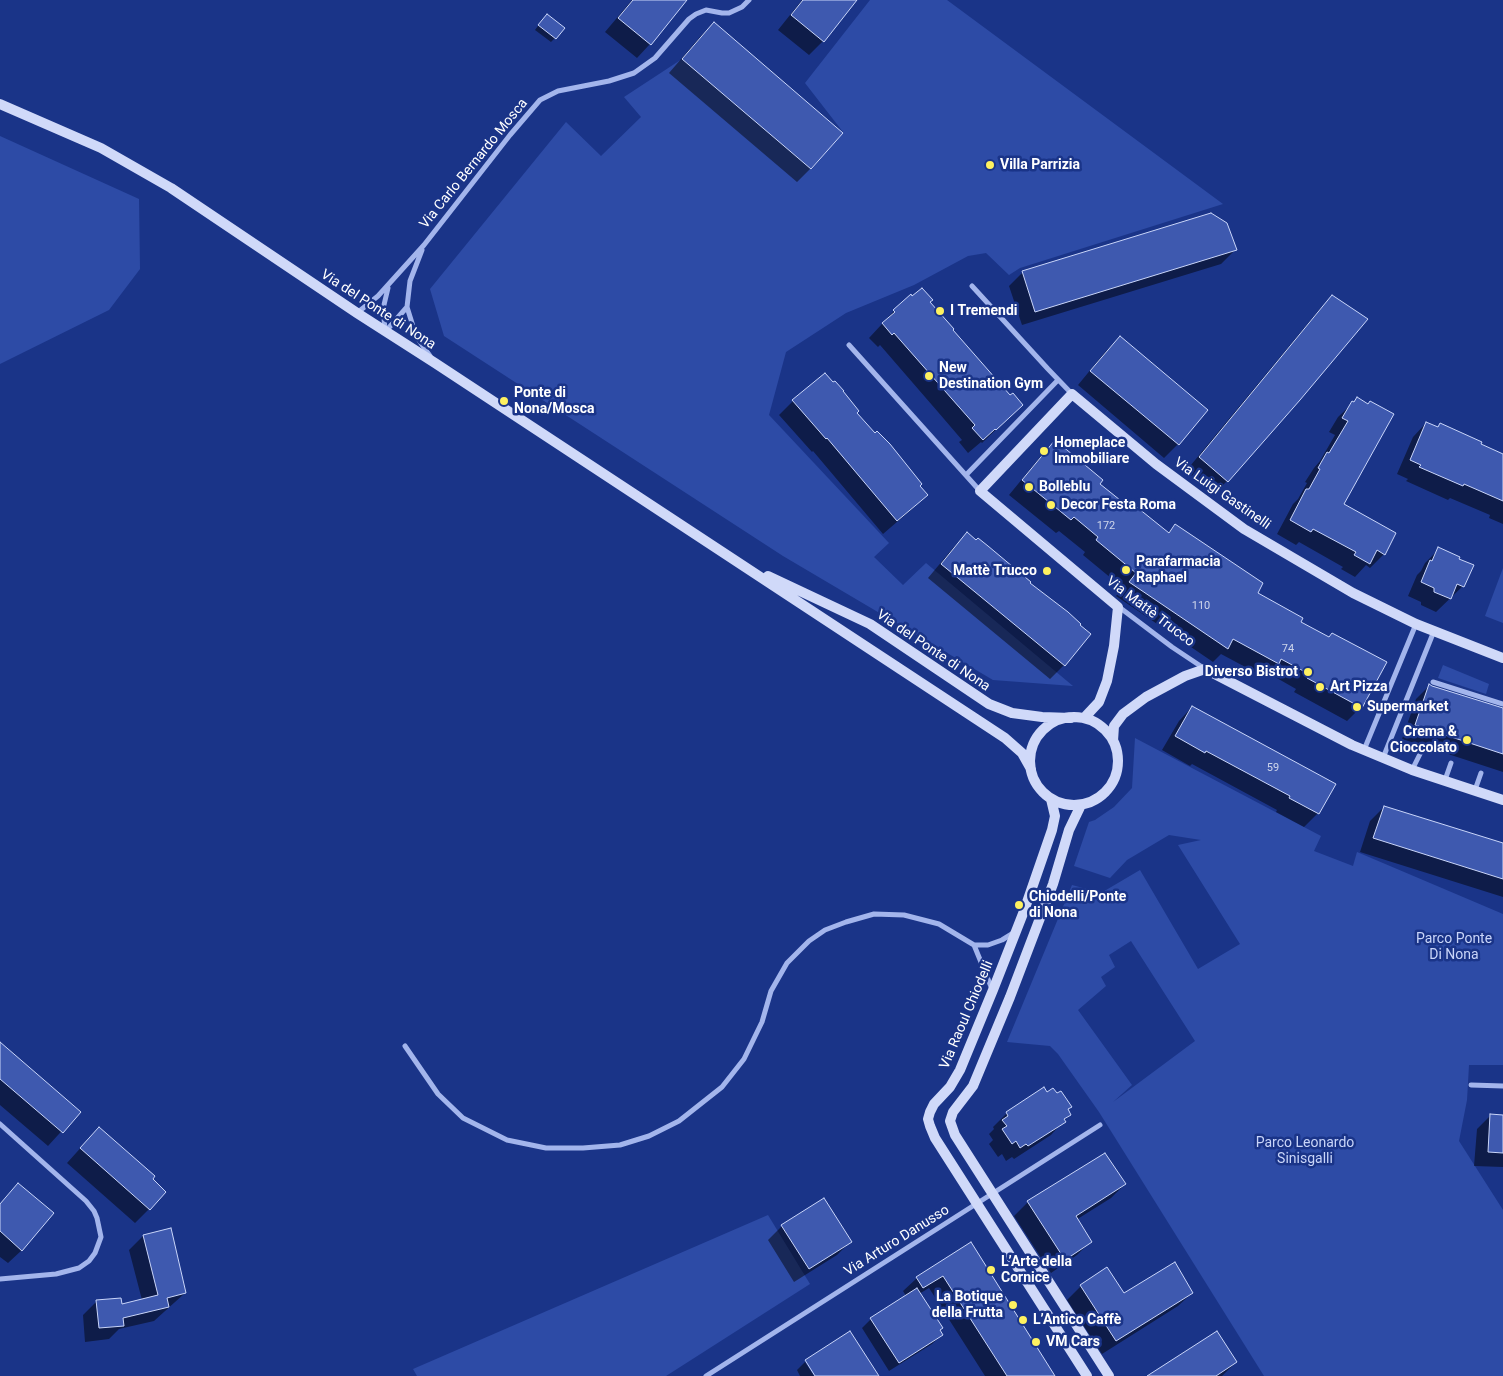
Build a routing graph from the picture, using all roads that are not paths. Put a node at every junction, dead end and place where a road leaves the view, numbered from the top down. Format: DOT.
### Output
graph roads {
  1 [pos="749,0"];
  2 [pos="0,104"];
  3 [pos="424,245"];
  4 [pos="390,283"];
  5 [pos="972,286"];
  6 [pos="407,307"];
  7 [pos="357,313"];
  8 [pos="386,331"];
  9 [pos="849,345"];
  10 [pos="435,363"];
  11 [pos="1058,380"];
  12 [pos="1072,394"];
  13 [pos="966,475"];
  14 [pos="980,491"];
  15 [pos="731,558"];
  16 [pos="1118,607"];
  17 [pos="1416,624"];
  18 [pos="1434,631"];
  19 [pos="1503,658"];
  20 [pos="1205,668"];
  21 [pos="1433,682"];
  22 [pos="1503,704"];
  23 [pos="1071,718"];
  24 [pos="1084,718"];
  25 [pos="1113,741"];
  26 [pos="1364,750"];
  27 [pos="1420,754"];
  28 [pos="1383,758"];
  29 [pos="1451,763"];
  30 [pos="1031,769"];
  31 [pos="1412,770"];
  32 [pos="1481,773"];
  33 [pos="1445,781"];
  34 [pos="1475,791"];
  35 [pos="1051,799"];
  36 [pos="1503,800"];
  37 [pos="1081,805"];
  38 [pos="1016,932"];
  39 [pos="974,945"];
  40 [pos="993,990"];
  41 [pos="406,1046"];
  42 [pos="1471,1085"];
  43 [pos="1503,1086"];
  44 [pos="0,1124"];
  45 [pos="1100,1125"];
  46 [pos="992,1194"];
  47 [pos="976,1203"];
  48 [pos="0,1279"];
  49 [pos="1107,1375"];
  50 [pos="706,1376"];
  51 [pos="1086,1376"];
  1 -- 3 [label="street, Via Carlo Bernardo Mosca"];
  2 -- 7 [label="main road, Via del Ponte di Nona"];
  3 -- 4 [label="street, Via Carlo Bernardo Mosca"];
  3 -- 6 [label="street, Via Carlo Bernardo Mosca"];
  4 -- 7 [label="street, Via Carlo Bernardo Mosca"];
  4 -- 8 [label="street, Via Carlo Bernardo Mosca"];
  5 -- 11 [label="street, Via Luigi Gastinelli"];
  6 -- 8 [label="street"];
  6 -- 10 [label="street, Via Carlo Bernardo Mosca"];
  7 -- 8 [label="main road, Via del Ponte di Nona"];
  8 -- 10 [label="main road, Via del Ponte di Nona"];
  9 -- 13 [label="street, Via Mattè Trucco"];
  10 -- 15 [label="main road, Via del Ponte di Nona"];
  11 -- 12 [label="street, Via Luigi Gastinelli"];
  11 -- 13 [label="street"];
  12 -- 14 [label="main road"];
  12 -- 17 [label="main road, Via Luigi Gastinelli"];
  13 -- 14 [label="street, Via Mattè Trucco"];
  14 -- 16 [label="main road, Via Mattè Trucco"];
  15 -- 23 [label="main road, Via del Ponte di Nona"];
  15 -- 30 [label="main road, Via del Ponte di Nona"];
  16 -- 20 [label="street, Via Mattè Trucco"];
  16 -- 24 [label="main road"];
  17 -- 18 [label="main road, Via Luigi Gastinelli"];
  17 -- 26 [label="street"];
  18 -- 19 [label="main road, Via Luigi Gastinelli"];
  18 -- 28 [label="street"];
  20 -- 25 [label="main road"];
  20 -- 26 [label="main road, Via Mattè Trucco"];
  21 -- 22 [label="street"];
  23 -- 24 [label="main road"];
  23 -- 30 [label="main road"];
  24 -- 25 [label="main road"];
  25 -- 37 [label="main road"];
  26 -- 28 [label="main road, Via Mattè Trucco"];
  27 -- 31 [label="street"];
  28 -- 31 [label="main road, Via Mattè Trucco"];
  29 -- 33 [label="street"];
  30 -- 35 [label="main road"];
  31 -- 33 [label="main road, Via Mattè Trucco"];
  32 -- 34 [label="street"];
  33 -- 34 [label="main road, Via Mattè Trucco"];
  34 -- 36 [label="main road, Via Mattè Trucco"];
  35 -- 37 [label="main road"];
  35 -- 38 [label="main road, Via Raoul Chiodelli"];
  37 -- 46 [label="main road"];
  38 -- 39 [label="street"];
  38 -- 40 [label="main road, Via Raoul Chiodelli"];
  39 -- 40 [label="street"];
  39 -- 41 [label="street"];
  40 -- 47 [label="main road, Via Raoul Chiodelli"];
  42 -- 43 [label="street"];
  44 -- 48 [label="street"];
  45 -- 46 [label="street, Via Arturo Danusso"];
  46 -- 47 [label="street, Via Arturo Danusso"];
  46 -- 49 [label="main road"];
  47 -- 50 [label="street, Via Arturo Danusso"];
  47 -- 51 [label="main road, Via Raoul Chiodelli"];
}
